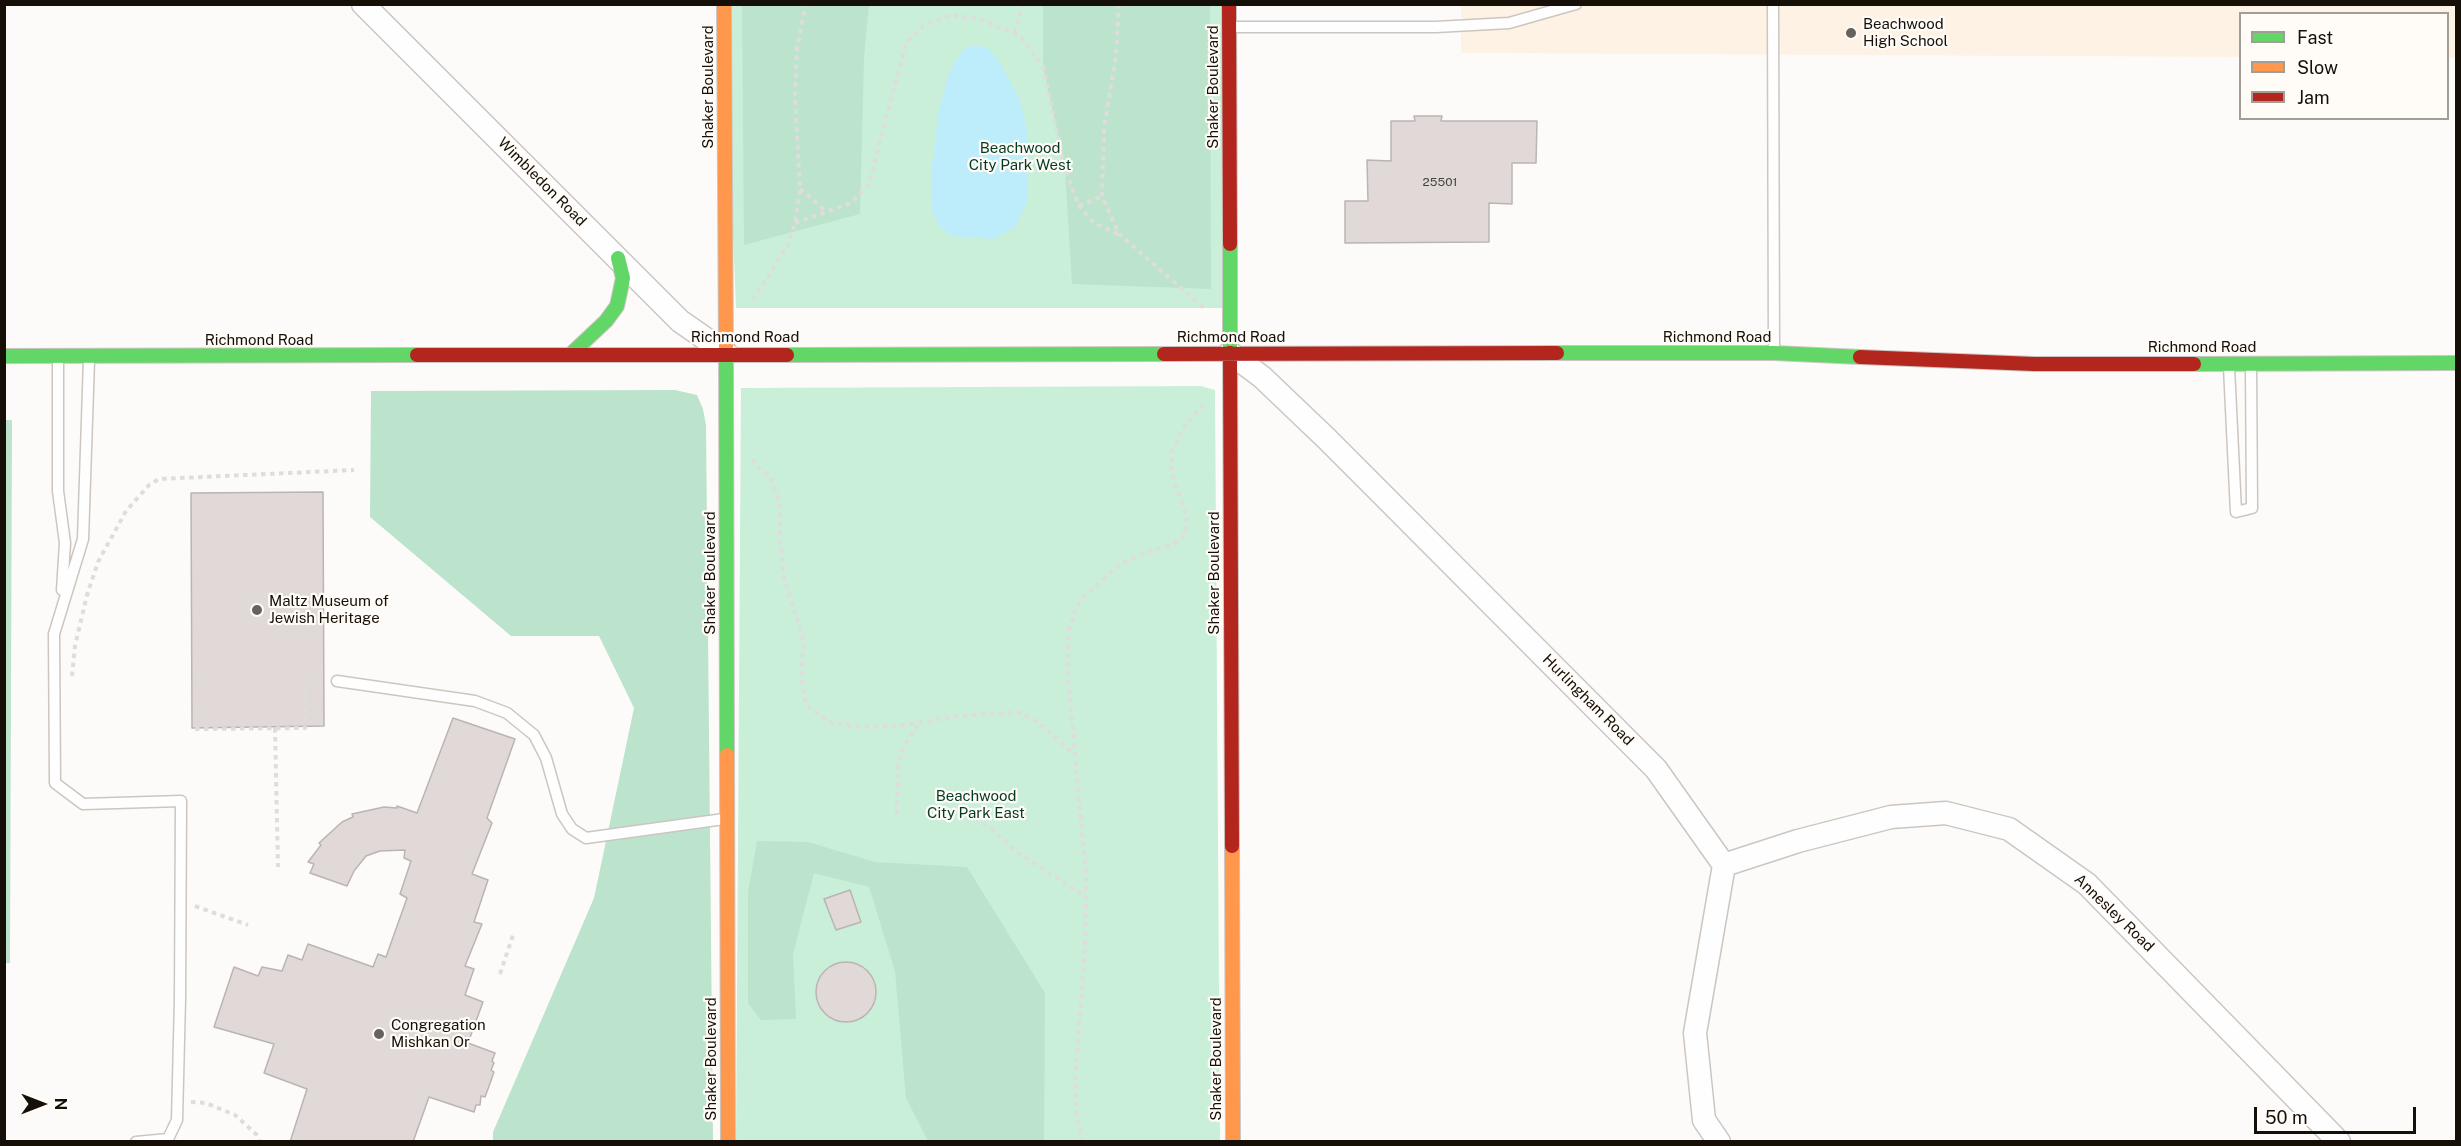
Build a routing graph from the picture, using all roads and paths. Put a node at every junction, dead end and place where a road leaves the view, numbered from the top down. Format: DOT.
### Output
graph roads {
  1 [pos="363,4"];
  2 [pos="724,4"];
  3 [pos="806,4"];
  4 [pos="1023,4"];
  5 [pos="1119,4"];
  6 [pos="1229,4"];
  7 [pos="1576,4"];
  8 [pos="1773,4"];
  9 [pos="1229,27"];
  10 [pos="1014,33"];
  11 [pos="800,189"];
  12 [pos="1102,196"];
  13 [pos="1079,206"];
  14 [pos="827,212"];
  15 [pos="795,223"];
  16 [pos="1119,234"];
  17 [pos="618,258"];
  18 [pos="752,301"];
  19 [pos="1206,310"];
  20 [pos="572,353"];
  21 [pos="726,353"];
  22 [pos="1230,353"];
  23 [pos="1774,353"];
  24 [pos="4,356"];
  25 [pos="58,356"];
  26 [pos="89,356"];
  27 [pos="2457,363"];
  28 [pos="2229,364"];
  29 [pos="2251,364"];
  30 [pos="1206,398"];
  31 [pos="749,451"];
  32 [pos="354,470"];
  33 [pos="61,608"];
  34 [pos="337,681"];
  35 [pos="305,683"];
  36 [pos="71,687"];
  37 [pos="920,722"];
  38 [pos="275,728"];
  39 [pos="195,729"];
  40 [pos="1075,755"];
  41 [pos="897,814"];
  42 [pos="949,814"];
  43 [pos="727,818"];
  44 [pos="1724,865"];
  45 [pos="278,867"];
  46 [pos="1086,897"];
  47 [pos="191,905"];
  48 [pos="248,925"];
  49 [pos="513,935"];
  50 [pos="500,974"];
  51 [pos="188,1102"];
  52 [pos="136,1142"];
  53 [pos="260,1142"];
  54 [pos="728,1142"];
  55 [pos="1082,1142"];
  56 [pos="1233,1142"];
  57 [pos="1719,1142"];
  58 [pos="2339,1142"];
  1 -- 17 [label="street, Wimbledon Road"];
  2 -- 21 [label="main road, Shaker Boulevard"];
  3 -- 11 [label="path"];
  4 -- 10 [label="path"];
  5 -- 12 [label="path"];
  6 -- 9 [label="main road, Shaker Boulevard"];
  7 -- 9 [label="lane"];
  8 -- 23 [label="lane"];
  9 -- 22 [label="main road, Shaker Boulevard"];
  10 -- 13 [label="path"];
  10 -- 14 [label="path"];
  11 -- 14 [label="path"];
  11 -- 15 [label="path"];
  12 -- 13 [label="path"];
  12 -- 16 [label="path"];
  13 -- 16 [label="path"];
  14 -- 15 [label="path"];
  15 -- 18 [label="path"];
  16 -- 19 [label="path"];
  17 -- 20 [label="main road"];
  17 -- 21 [label="street, Wimbledon Road"];
  20 -- 21 [label="main road, Richmond Road"];
  20 -- 26 [label="main road, Richmond Road"];
  21 -- 22 [label="main road, Richmond Road"];
  21 -- 43 [label="main road, Shaker Boulevard"];
  22 -- 23 [label="main road, Richmond Road"];
  22 -- 44 [label="street, Hurlingham Road"];
  22 -- 56 [label="main road, Shaker Boulevard"];
  23 -- 28 [label="main road, Richmond Road"];
  24 -- 25 [label="main road, Richmond Road"];
  25 -- 26 [label="main road, Richmond Road"];
  25 -- 33 [label="lane"];
  26 -- 33 [label="lane"];
  27 -- 29 [label="main road, Richmond Road"];
  28 -- 29 [label="main road, Richmond Road"];
  28 -- 29 [label="lane"];
  30 -- 40 [label="path"];
  31 -- 37 [label="path"];
  32 -- 36 [label="path"];
  33 -- 52 [label="lane"];
  34 -- 43 [label="lane"];
  35 -- 38 [label="path"];
  37 -- 40 [label="path"];
  37 -- 41 [label="path"];
  38 -- 39 [label="path"];
  38 -- 45 [label="path"];
  40 -- 46 [label="path"];
  42 -- 46 [label="path"];
  43 -- 54 [label="main road, Shaker Boulevard"];
  44 -- 57 [label="street"];
  44 -- 58 [label="street, Annesley Road"];
  46 -- 55 [label="path"];
  47 -- 48 [label="path"];
  49 -- 50 [label="path"];
  51 -- 53 [label="path"];
}
